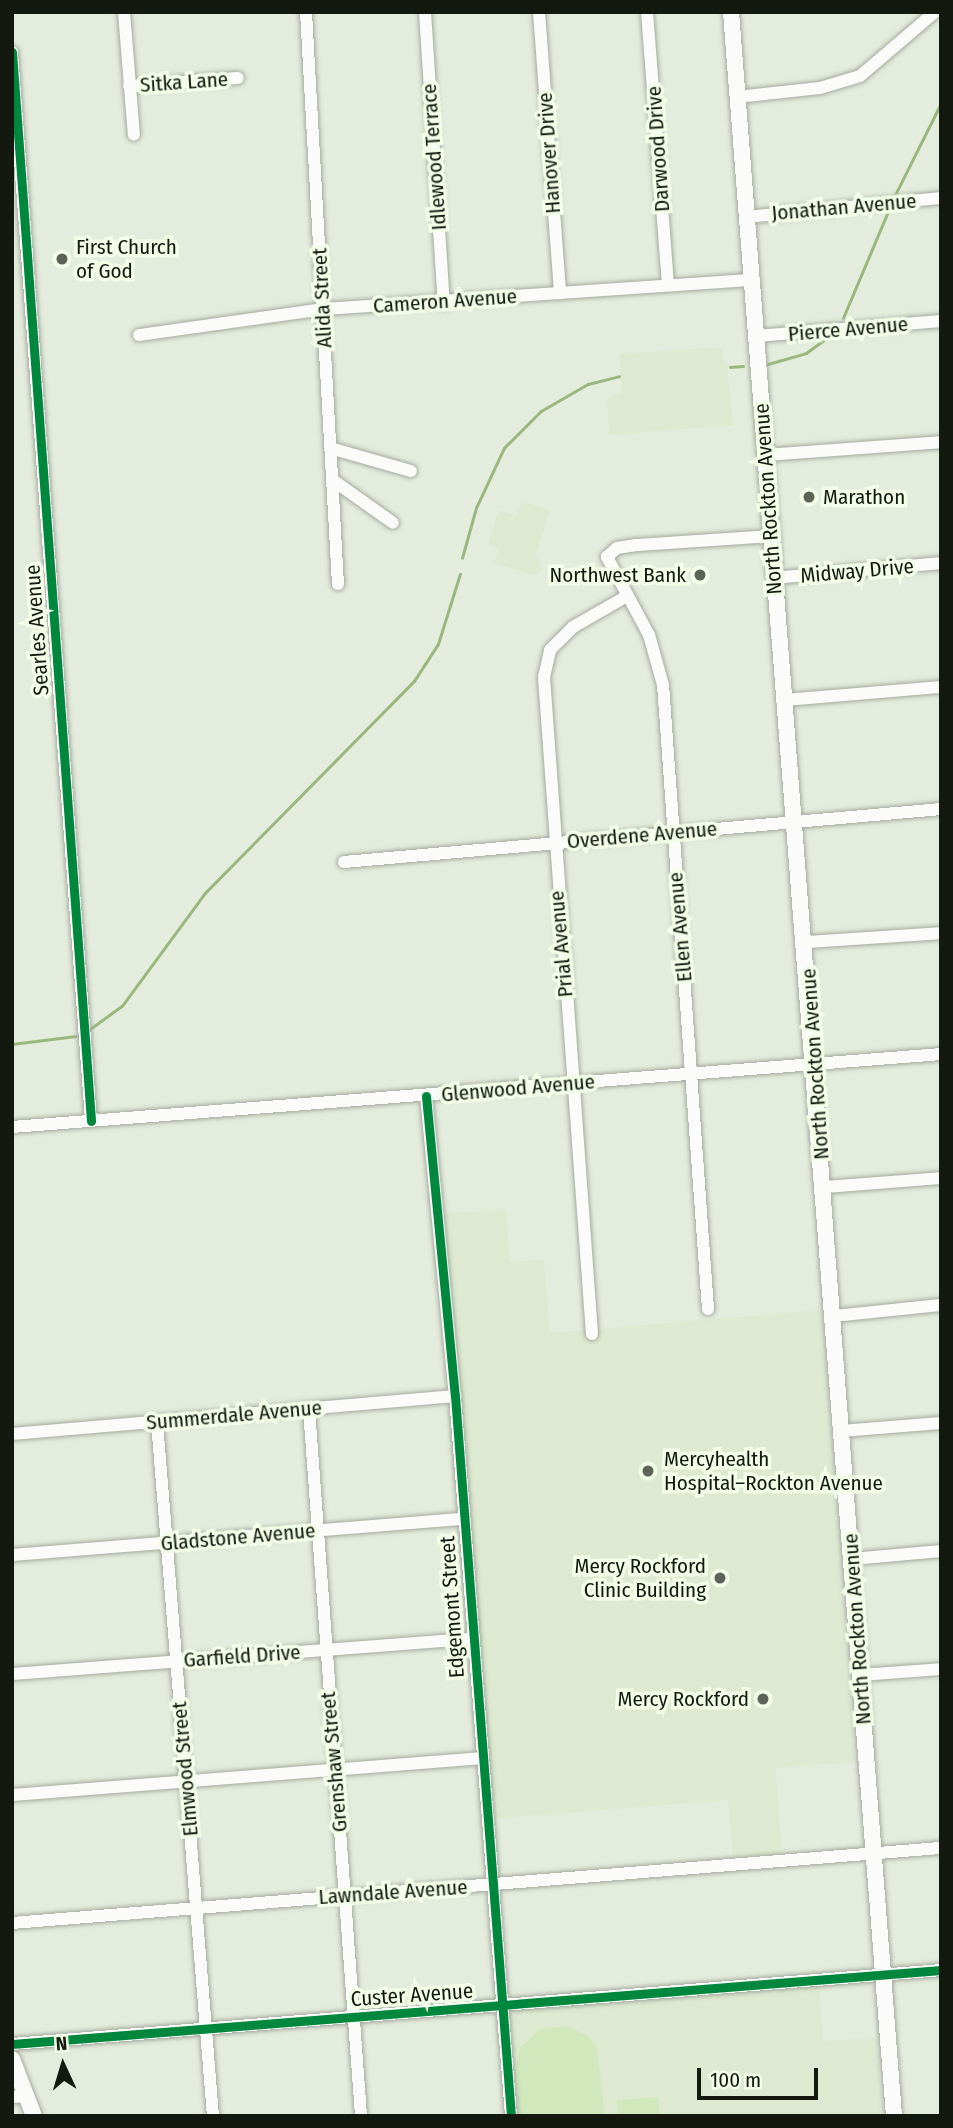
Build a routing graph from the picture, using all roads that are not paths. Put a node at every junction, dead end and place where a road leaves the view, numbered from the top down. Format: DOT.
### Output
graph roads {
  1 [pos="124,12"];
  2 [pos="306,12"];
  3 [pos="425,12"];
  4 [pos="539,12"];
  5 [pos="648,12"];
  6 [pos="731,12"];
  7 [pos="934,12"];
  8 [pos="12,52"];
  9 [pos="238,78"];
  10 [pos="129,86"];
  11 [pos="737,97"];
  12 [pos="134,135"];
  13 [pos="941,198"];
  14 [pos="747,217"];
  15 [pos="751,280"];
  16 [pos="668,285"];
  17 [pos="560,293"];
  18 [pos="444,303"];
  19 [pos="323,309"];
  20 [pos="941,321"];
  21 [pos="139,335"];
  22 [pos="756,336"];
  23 [pos="941,442"];
  24 [pos="330,448"];
  25 [pos="765,455"];
  26 [pos="411,471"];
  27 [pos="334,481"];
  28 [pos="393,523"];
  29 [pos="770,536"];
  30 [pos="941,563"];
  31 [pos="773,578"];
  32 [pos="338,584"];
  33 [pos="627,596"];
  34 [pos="941,687"];
  35 [pos="785,700"];
  36 [pos="941,809"];
  37 [pos="795,821"];
  38 [pos="673,832"];
  39 [pos="553,843"];
  40 [pos="344,862"];
  41 [pos="941,933"];
  42 [pos="806,943"];
  43 [pos="941,1054"];
  44 [pos="815,1066"];
  45 [pos="692,1075"];
  46 [pos="572,1084"];
  47 [pos="426,1096"];
  48 [pos="91,1121"];
  49 [pos="12,1127"];
  50 [pos="941,1178"];
  51 [pos="824,1187"];
  52 [pos="941,1305"];
  53 [pos="708,1309"];
  54 [pos="834,1316"];
  55 [pos="592,1334"];
  56 [pos="455,1396"];
  57 [pos="309,1409"];
  58 [pos="157,1422"];
  59 [pos="941,1423"];
  60 [pos="841,1432"];
  61 [pos="12,1434"];
  62 [pos="464,1519"];
  63 [pos="316,1530"];
  64 [pos="167,1542"];
  65 [pos="941,1551"];
  66 [pos="12,1555"];
  67 [pos="852,1559"];
  68 [pos="472,1639"];
  69 [pos="324,1650"];
  70 [pos="176,1661"];
  71 [pos="941,1669"];
  72 [pos="12,1674"];
  73 [pos="860,1675"];
  74 [pos="481,1758"];
  75 [pos="335,1768"];
  76 [pos="187,1782"];
  77 [pos="12,1795"];
  78 [pos="941,1848"];
  79 [pos="875,1852"];
  80 [pos="494,1884"];
  81 [pos="346,1894"];
  82 [pos="197,1907"];
  83 [pos="12,1923"];
  84 [pos="941,1970"];
  85 [pos="883,1976"];
  86 [pos="502,2006"];
  87 [pos="354,2016"];
  88 [pos="206,2028"];
  89 [pos="12,2044"];
  90 [pos="12,2059"];
  91 [pos="19,2097"];
  92 [pos="34,2116"];
  93 [pos="213,2116"];
  94 [pos="361,2116"];
  95 [pos="510,2116"];
  96 [pos="894,2116"];
  1 -- 10 [label="street"];
  2 -- 19 [label="street, Alida Street"];
  3 -- 18 [label="street, Idlewood Terrace"];
  4 -- 17 [label="street, Hanover Drive"];
  5 -- 16 [label="street, Darwood Drive"];
  6 -- 11 [label="main road, North Rockton Avenue"];
  7 -- 11 [label="street"];
  8 -- 48 [label="street, Searles Avenue"];
  9 -- 10 [label="street, Sitka Lane"];
  10 -- 12 [label="street"];
  11 -- 14 [label="main road, North Rockton Avenue"];
  13 -- 14 [label="street, Jonathan Avenue"];
  14 -- 15 [label="main road, North Rockton Avenue"];
  15 -- 16 [label="street, Cameron Avenue"];
  15 -- 22 [label="main road, North Rockton Avenue"];
  16 -- 17 [label="street, Cameron Avenue"];
  17 -- 18 [label="street, Cameron Avenue"];
  18 -- 19 [label="street, Cameron Avenue"];
  19 -- 21 [label="street, Cameron Avenue"];
  19 -- 24 [label="street, Alida Street"];
  20 -- 22 [label="street, Pierce Avenue"];
  22 -- 25 [label="main road, North Rockton Avenue"];
  23 -- 25 [label="street"];
  24 -- 26 [label="street"];
  24 -- 27 [label="street, Alida Street"];
  25 -- 29 [label="main road, North Rockton Avenue"];
  27 -- 28 [label="street"];
  27 -- 32 [label="street, Alida Street"];
  29 -- 31 [label="main road, North Rockton Avenue"];
  29 -- 33 [label="street, Ellen Avenue"];
  30 -- 31 [label="street, Midway Drive"];
  31 -- 35 [label="main road, North Rockton Avenue"];
  33 -- 38 [label="street, Ellen Avenue"];
  33 -- 39 [label="street, Prial Avenue"];
  34 -- 35 [label="street"];
  35 -- 37 [label="main road, North Rockton Avenue"];
  36 -- 37 [label="street, Overdene Avenue"];
  37 -- 38 [label="street, Overdene Avenue"];
  37 -- 42 [label="main road, North Rockton Avenue"];
  38 -- 39 [label="street, Overdene Avenue"];
  38 -- 45 [label="street, Ellen Avenue"];
  39 -- 40 [label="street, Overdene Avenue"];
  39 -- 46 [label="street, Prial Avenue"];
  41 -- 42 [label="street"];
  42 -- 44 [label="main road, North Rockton Avenue"];
  43 -- 44 [label="street, Glenwood Avenue"];
  44 -- 45 [label="street, Glenwood Avenue"];
  44 -- 51 [label="main road, North Rockton Avenue"];
  45 -- 46 [label="street, Glenwood Avenue"];
  45 -- 53 [label="street, Ellen Avenue"];
  46 -- 47 [label="street, Glenwood Avenue"];
  46 -- 55 [label="street, Prial Avenue"];
  47 -- 48 [label="street, Glenwood Avenue"];
  47 -- 56 [label="street, Edgemont Street"];
  48 -- 49 [label="street, Glenwood Avenue"];
  50 -- 51 [label="street"];
  51 -- 54 [label="main road, North Rockton Avenue"];
  52 -- 54 [label="street"];
  54 -- 60 [label="main road, North Rockton Avenue"];
  56 -- 57 [label="street, Summerdale Avenue"];
  56 -- 62 [label="street, Edgemont Street"];
  57 -- 58 [label="street, Summerdale Avenue"];
  57 -- 63 [label="street, Grenshaw Street"];
  58 -- 61 [label="street, Summerdale Avenue"];
  58 -- 64 [label="street, Elmwood Street"];
  59 -- 60 [label="street"];
  60 -- 67 [label="main road, North Rockton Avenue"];
  62 -- 63 [label="street, Gladstone Avenue"];
  62 -- 68 [label="street, Edgemont Street"];
  63 -- 64 [label="street, Gladstone Avenue"];
  63 -- 69 [label="street, Grenshaw Street"];
  64 -- 66 [label="street, Gladstone Avenue"];
  64 -- 70 [label="street, Elmwood Street"];
  65 -- 67 [label="street"];
  67 -- 73 [label="main road, North Rockton Avenue"];
  68 -- 69 [label="street, Garfield Drive"];
  68 -- 74 [label="street, Edgemont Street"];
  69 -- 70 [label="street, Garfield Drive"];
  69 -- 75 [label="street, Grenshaw Street"];
  70 -- 72 [label="street, Garfield Drive"];
  70 -- 76 [label="street, Elmwood Street"];
  71 -- 73 [label="street"];
  73 -- 79 [label="main road, North Rockton Avenue"];
  74 -- 75 [label="street"];
  74 -- 80 [label="street, Edgemont Street"];
  75 -- 76 [label="street"];
  75 -- 81 [label="street, Grenshaw Street"];
  76 -- 77 [label="street"];
  76 -- 82 [label="street, Elmwood Street"];
  78 -- 79 [label="street, Lawndale Avenue"];
  79 -- 80 [label="street, Lawndale Avenue"];
  79 -- 85 [label="main road, North Rockton Avenue"];
  80 -- 81 [label="street, Lawndale Avenue"];
  80 -- 86 [label="street, Edgemont Street"];
  81 -- 82 [label="street, Lawndale Avenue"];
  81 -- 87 [label="street, Grenshaw Street"];
  82 -- 83 [label="street, Lawndale Avenue"];
  82 -- 88 [label="street, Elmwood Street"];
  84 -- 85 [label="street, Custer Avenue"];
  85 -- 86 [label="street, Custer Avenue"];
  85 -- 96 [label="main road, North Rockton Avenue"];
  86 -- 87 [label="street, Custer Avenue"];
  86 -- 95 [label="street, Edgemont Street"];
  87 -- 88 [label="street, Custer Avenue"];
  87 -- 94 [label="street, Grenshaw Street"];
  88 -- 89 [label="street, Custer Avenue"];
  88 -- 93 [label="street, Elmwood Street"];
  90 -- 91 [label="main road"];
  91 -- 92 [label="main road"];
}
